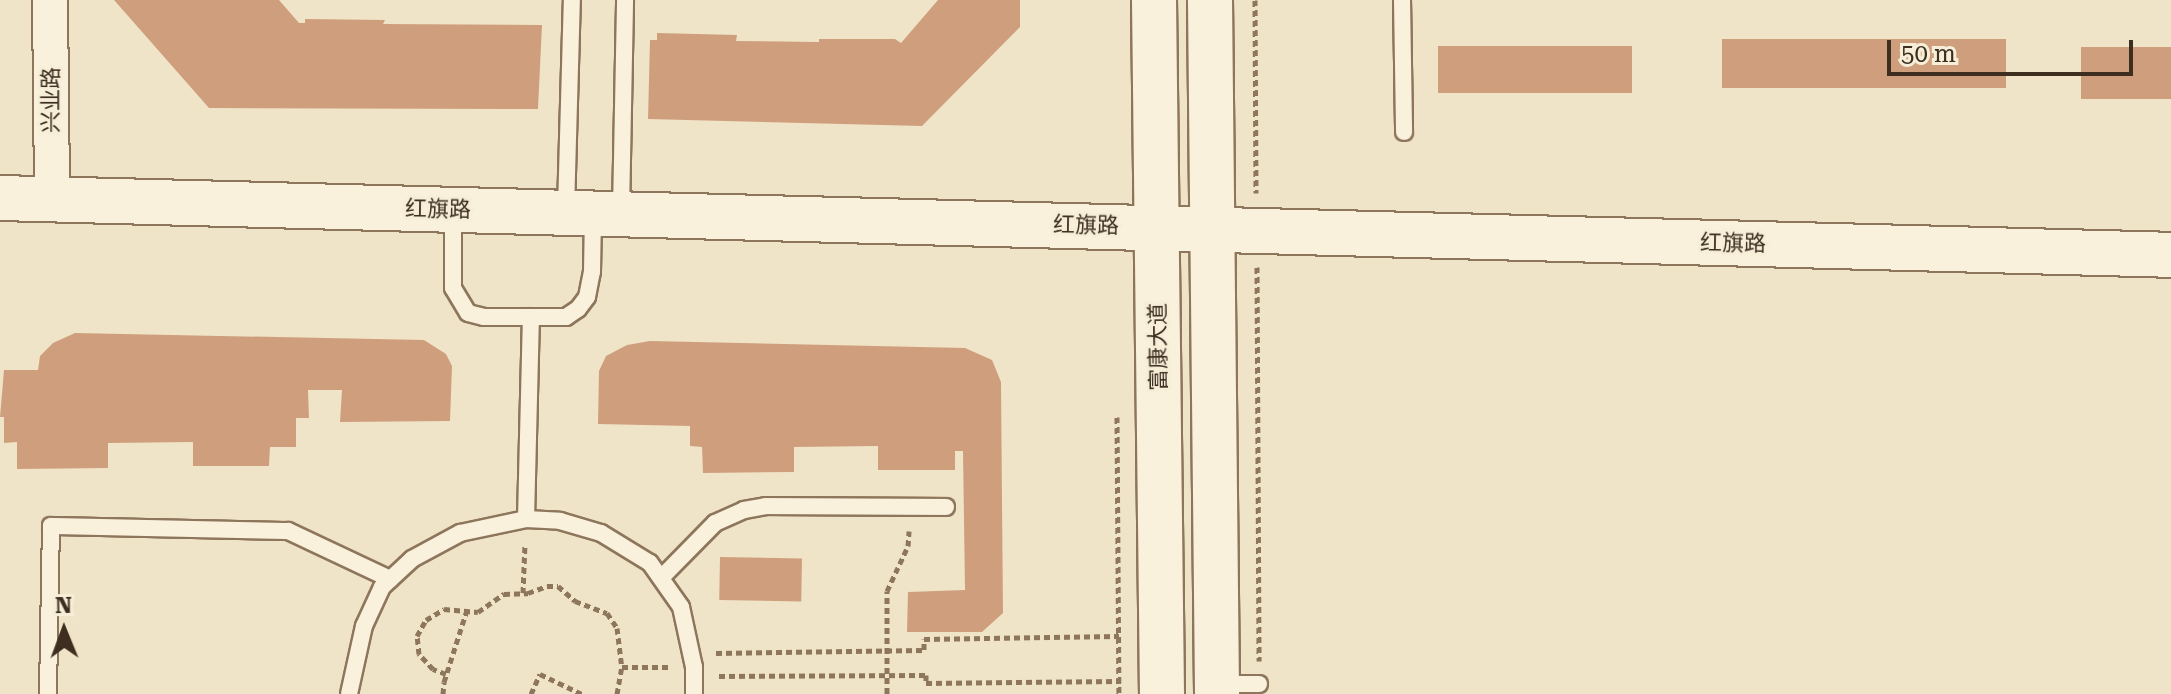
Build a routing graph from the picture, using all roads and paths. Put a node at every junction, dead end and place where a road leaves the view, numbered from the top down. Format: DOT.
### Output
graph roads {
  1 [pos="50,0"];
  2 [pos="572,0"];
  3 [pos="625,0"];
  4 [pos="1154,0"];
  5 [pos="1210,0"];
  6 [pos="1255,0"];
  7 [pos="1402,0"];
  8 [pos="1404,132"];
  9 [pos="0,198"];
  10 [pos="52,199"];
  11 [pos="453,209"];
  12 [pos="593,213"];
  13 [pos="1156,227"];
  14 [pos="1212,230"];
  15 [pos="1257,231"];
  16 [pos="2171,255"];
  17 [pos="531,317"];
  18 [pos="910,506"];
  19 [pos="946,507"];
  20 [pos="526,519"];
  21 [pos="661,578"];
  22 [pos="390,579"];
  23 [pos="523,593"];
  24 [pos="467,610"];
  25 [pos="1161,635"];
  26 [pos="887,651"];
  27 [pos="693,665"];
  28 [pos="622,667"];
  29 [pos="446,674"];
  30 [pos="887,675"];
  31 [pos="1162,687"];
  32 [pos="1231,687"];
  33 [pos="48,694"];
  34 [pos="349,694"];
  35 [pos="443,694"];
  36 [pos="531,694"];
  37 [pos="582,694"];
  38 [pos="617,694"];
  39 [pos="694,694"];
  40 [pos="887,694"];
  1 -- 10 [label="street, 兴业路"];
  2 -- 12 [label="lane"];
  3 -- 12 [label="lane"];
  4 -- 13 [label="street, 富康大道"];
  5 -- 14 [label="street"];
  6 -- 15 [label="path"];
  7 -- 8 [label="lane"];
  9 -- 10 [label="street, 红旗路"];
  10 -- 11 [label="street, 红旗路"];
  11 -- 12 [label="street, 红旗路"];
  11 -- 17 [label="lane"];
  12 -- 13 [label="street, 红旗路"];
  12 -- 17 [label="lane"];
  13 -- 14 [label="street, 红旗路"];
  13 -- 25 [label="street, 富康大道"];
  14 -- 15 [label="street, 红旗路"];
  14 -- 32 [label="street"];
  15 -- 16 [label="street, 红旗路"];
  15 -- 32 [label="path"];
  17 -- 20 [label="lane"];
  18 -- 19 [label="lane"];
  18 -- 21 [label="lane"];
  18 -- 26 [label="path"];
  20 -- 21 [label="lane"];
  20 -- 22 [label="lane"];
  20 -- 23 [label="path"];
  21 -- 27 [label="lane"];
  22 -- 33 [label="lane"];
  22 -- 34 [label="lane"];
  23 -- 24 [label="path"];
  23 -- 28 [label="path"];
  24 -- 29 [label="path"];
  24 -- 29 [label="path"];
  25 -- 26 [label="path"];
  25 -- 31 [label="street, 富康大道"];
  26 -- 27 [label="path"];
  26 -- 30 [label="path"];
  27 -- 28 [label="path"];
  27 -- 30 [label="path"];
  27 -- 39 [label="lane"];
  28 -- 38 [label="path"];
  29 -- 35 [label="path"];
  30 -- 31 [label="path"];
  30 -- 40 [label="path"];
  36 -- 37 [label="path"];
}
